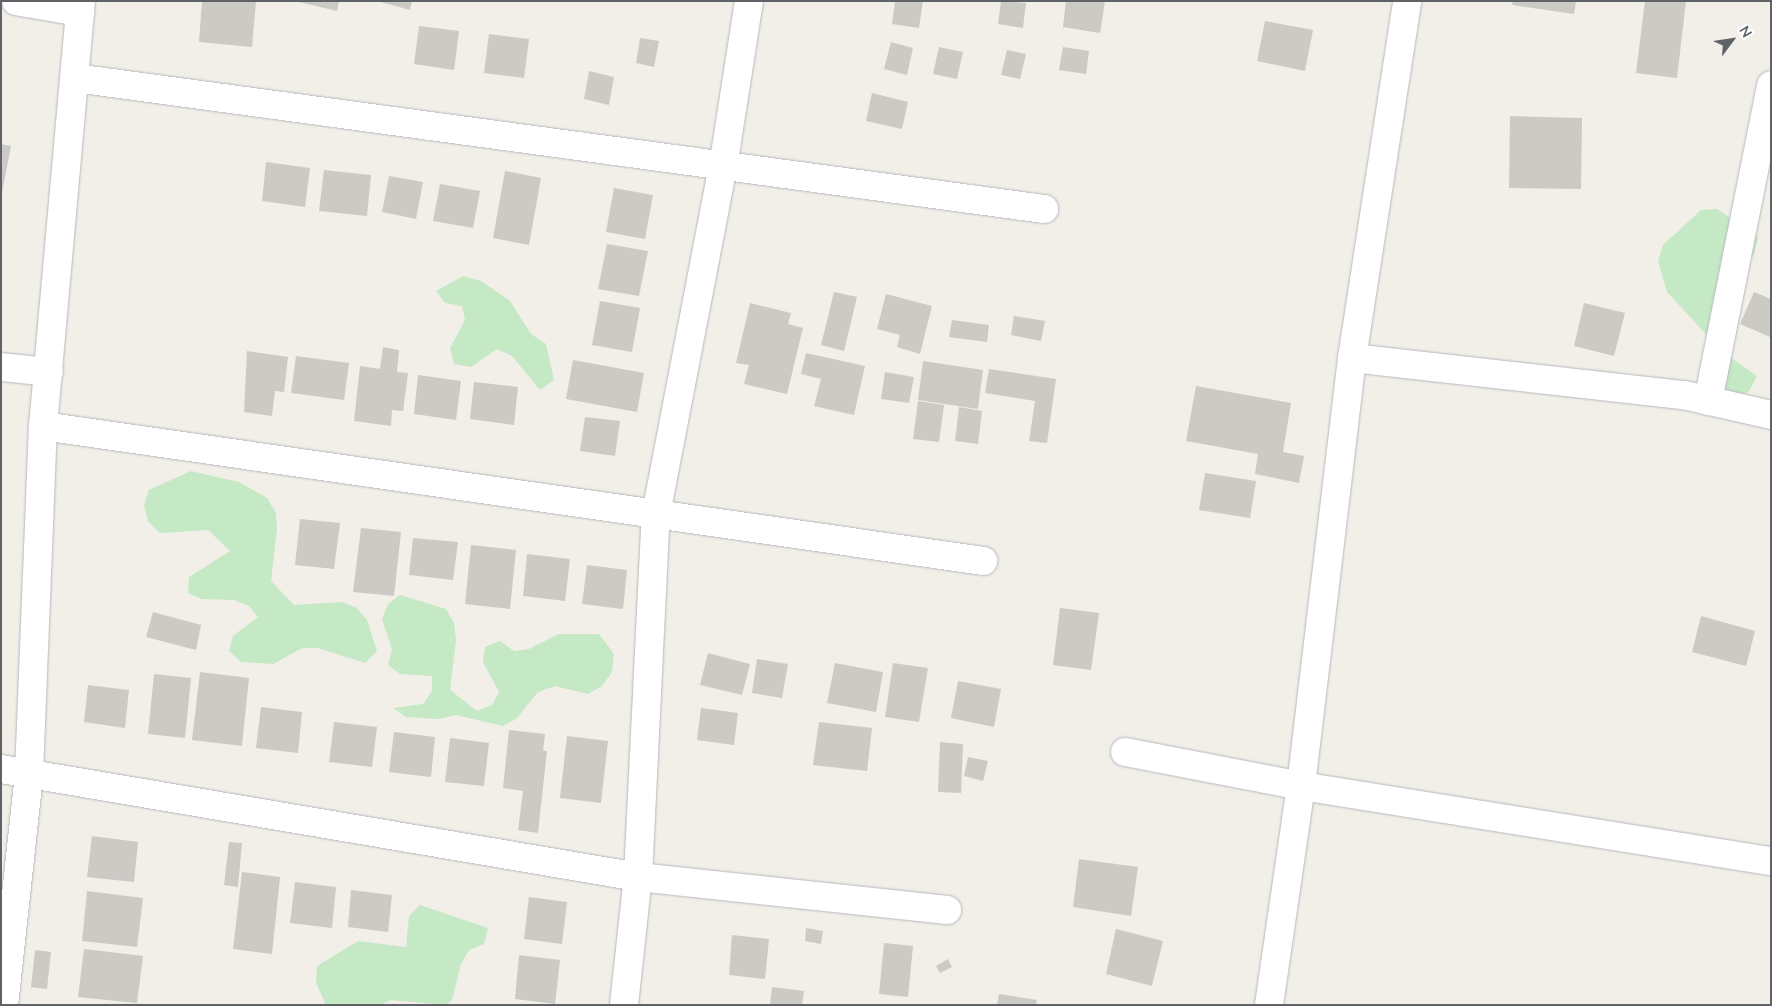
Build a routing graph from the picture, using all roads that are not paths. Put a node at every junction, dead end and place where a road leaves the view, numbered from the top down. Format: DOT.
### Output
graph roads {
  1 [pos="16,1"];
  2 [pos="749,1"];
  3 [pos="1407,1"];
  4 [pos="81,6"];
  5 [pos="74,78"];
  6 [pos="1771,85"];
  7 [pos="722,167"];
  8 [pos="1044,209"];
  9 [pos="1352,358"];
  10 [pos="1,367"];
  11 [pos="49,372"];
  12 [pos="1708,401"];
  13 [pos="1771,415"];
  14 [pos="43,426"];
  15 [pos="656,514"];
  16 [pos="983,560"];
  17 [pos="1125,752"];
  18 [pos="1,769"];
  19 [pos="29,773"];
  20 [pos="1301,786"];
  21 [pos="1771,861"];
  22 [pos="638,877"];
  23 [pos="947,910"];
  24 [pos="4,1005"];
  25 [pos="624,1005"];
  26 [pos="1269,1005"];
  1 -- 4 [label="street"];
  2 -- 7 [label="street"];
  3 -- 9 [label="street"];
  4 -- 5 [label="street"];
  5 -- 7 [label="street"];
  5 -- 11 [label="street"];
  6 -- 12 [label="street"];
  7 -- 8 [label="street"];
  7 -- 15 [label="street"];
  9 -- 12 [label="street"];
  9 -- 20 [label="street"];
  10 -- 11 [label="street"];
  11 -- 14 [label="street"];
  12 -- 13 [label="street"];
  14 -- 15 [label="street"];
  14 -- 19 [label="street"];
  15 -- 16 [label="street"];
  15 -- 22 [label="street"];
  17 -- 20 [label="street"];
  18 -- 19 [label="street"];
  19 -- 22 [label="street"];
  19 -- 24 [label="street"];
  20 -- 21 [label="street"];
  20 -- 26 [label="street"];
  22 -- 23 [label="street"];
  22 -- 25 [label="street"];
}
